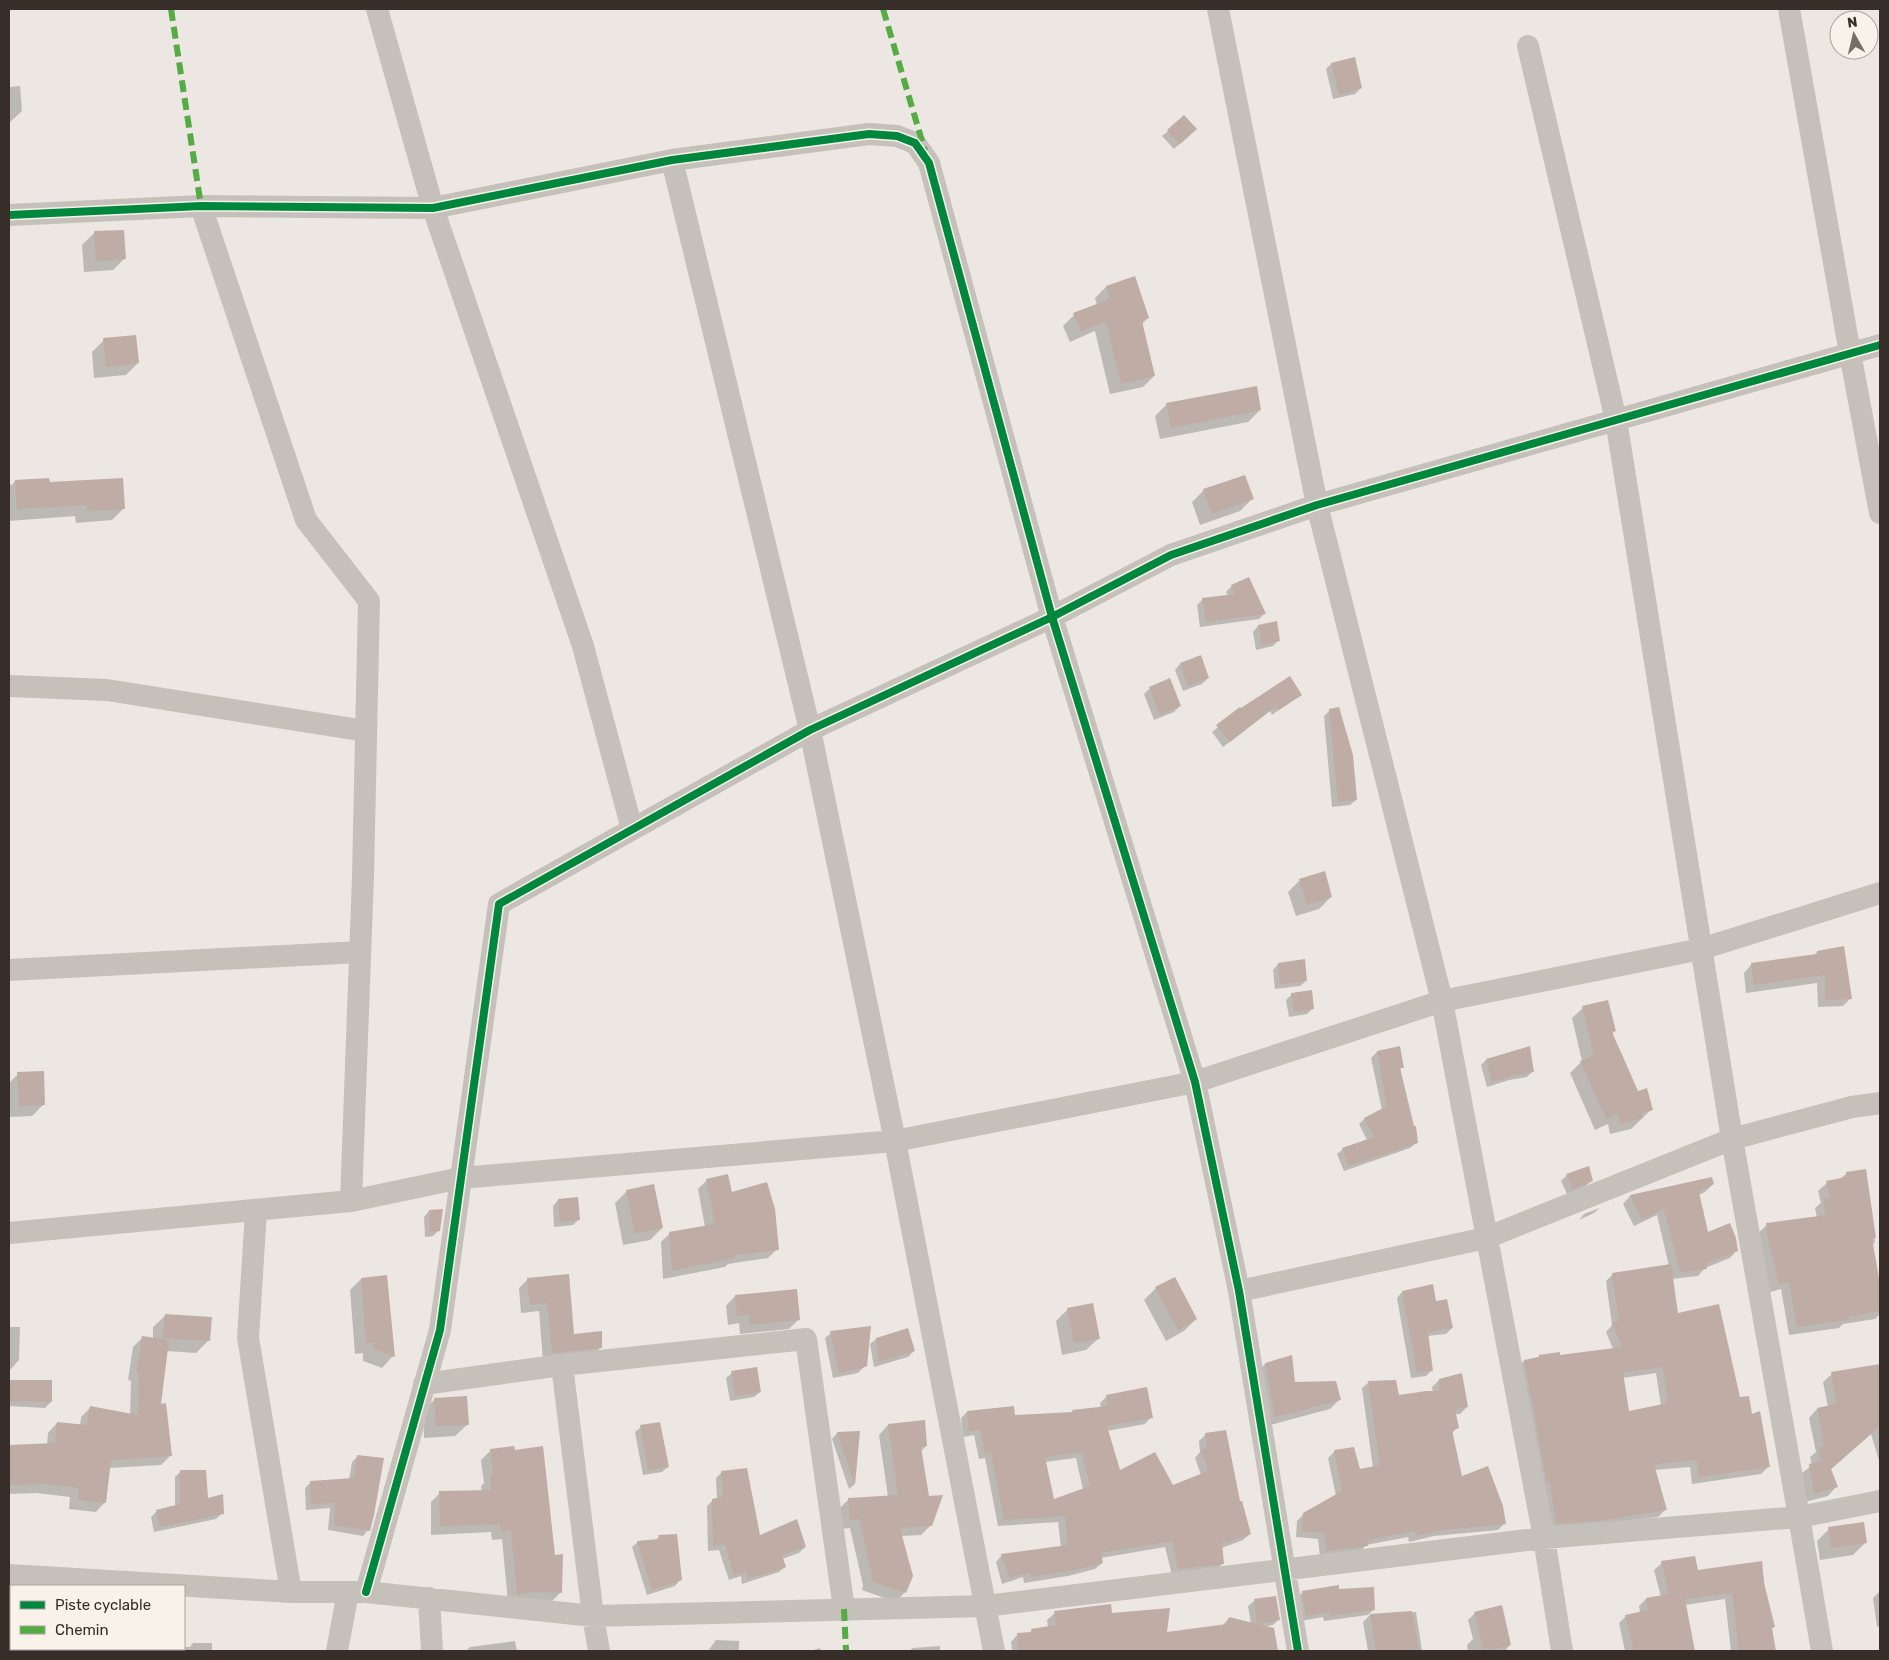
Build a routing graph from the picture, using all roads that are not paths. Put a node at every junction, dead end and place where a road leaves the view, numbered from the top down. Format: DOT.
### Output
graph roads {
  1 [pos="377,9"];
  2 [pos="1218,9"];
  3 [pos="1789,9"];
  4 [pos="1528,46"];
  5 [pos="672,160"];
  6 [pos="201,206"];
  7 [pos="433,208"];
  8 [pos="9,215"];
  9 [pos="1880,345"];
  10 [pos="1850,354"];
  11 [pos="1616,420"];
  12 [pos="1317,505"];
  13 [pos="1880,513"];
  14 [pos="1052,617"];
  15 [pos="9,686"];
  16 [pos="810,730"];
  17 [pos="366,731"];
  18 [pos="632,829"];
  19 [pos="1880,893"];
  20 [pos="1700,949"];
  21 [pos="360,952"];
  22 [pos="9,970"];
  23 [pos="1442,1000"];
  24 [pos="1195,1082"];
  25 [pos="1880,1102"];
  26 [pos="1732,1139"];
  27 [pos="895,1141"];
  28 [pos="461,1178"];
  29 [pos="351,1201"];
  30 [pos="256,1211"];
  31 [pos="9,1233"];
  32 [pos="1486,1238"];
  33 [pos="1239,1291"];
  34 [pos="562,1365"];
  35 [pos="424,1384"];
  36 [pos="1880,1501"];
  37 [pos="1800,1517"];
  38 [pos="1544,1538"];
  39 [pos="1286,1569"];
  40 [pos="9,1575"];
  41 [pos="174,1585"];
  42 [pos="185,1586"];
  43 [pos="290,1592"];
  44 [pos="357,1592"];
  45 [pos="429,1598"];
  46 [pos="984,1606"];
  47 [pos="844,1609"];
  48 [pos="593,1616"];
  49 [pos="337,1651"];
  50 [pos="432,1651"];
  51 [pos="599,1651"];
  52 [pos="994,1651"];
  53 [pos="1298,1651"];
  54 [pos="1562,1651"];
  55 [pos="1822,1651"];
  1 -- 7 [label="street"];
  2 -- 12 [label="street"];
  3 -- 10 [label="street"];
  4 -- 11 [label="street"];
  5 -- 7 [label="street"];
  5 -- 14 [label="street"];
  5 -- 16 [label="street"];
  6 -- 7 [label="street"];
  6 -- 8 [label="street"];
  6 -- 17 [label="street"];
  7 -- 18 [label="street"];
  9 -- 10 [label="street"];
  10 -- 11 [label="street"];
  10 -- 13 [label="street"];
  11 -- 12 [label="street"];
  11 -- 20 [label="street"];
  12 -- 14 [label="street"];
  12 -- 23 [label="street"];
  14 -- 16 [label="street"];
  14 -- 24 [label="street"];
  15 -- 17 [label="street"];
  16 -- 18 [label="street"];
  16 -- 27 [label="street"];
  17 -- 21 [label="street"];
  18 -- 28 [label="street"];
  19 -- 20 [label="street"];
  20 -- 23 [label="street"];
  20 -- 26 [label="street"];
  21 -- 22 [label="street"];
  21 -- 29 [label="street"];
  23 -- 24 [label="street"];
  23 -- 32 [label="street"];
  24 -- 27 [label="street"];
  24 -- 33 [label="street"];
  25 -- 26 [label="street"];
  26 -- 32 [label="street"];
  26 -- 37 [label="street"];
  27 -- 28 [label="street"];
  27 -- 46 [label="street"];
  28 -- 29 [label="street"];
  28 -- 35 [label="street"];
  29 -- 30 [label="street"];
  30 -- 31 [label="street"];
  30 -- 43 [label="street"];
  32 -- 33 [label="street"];
  32 -- 38 [label="street"];
  33 -- 39 [label="street"];
  34 -- 35 [label="street"];
  34 -- 47 [label="street"];
  34 -- 48 [label="street"];
  35 -- 44 [label="street"];
  36 -- 37 [label="street"];
  37 -- 38 [label="street"];
  37 -- 55 [label="street"];
  38 -- 39 [label="street"];
  38 -- 54 [label="street"];
  39 -- 46 [label="street"];
  39 -- 53 [label="street"];
  40 -- 41 [label="street"];
  42 -- 43 [label="street"];
  43 -- 44 [label="street"];
  44 -- 45 [label="street"];
  44 -- 49 [label="street"];
  45 -- 48 [label="street"];
  45 -- 50 [label="street"];
  46 -- 47 [label="street"];
  46 -- 52 [label="street"];
  47 -- 48 [label="street"];
  48 -- 51 [label="street"];
}
